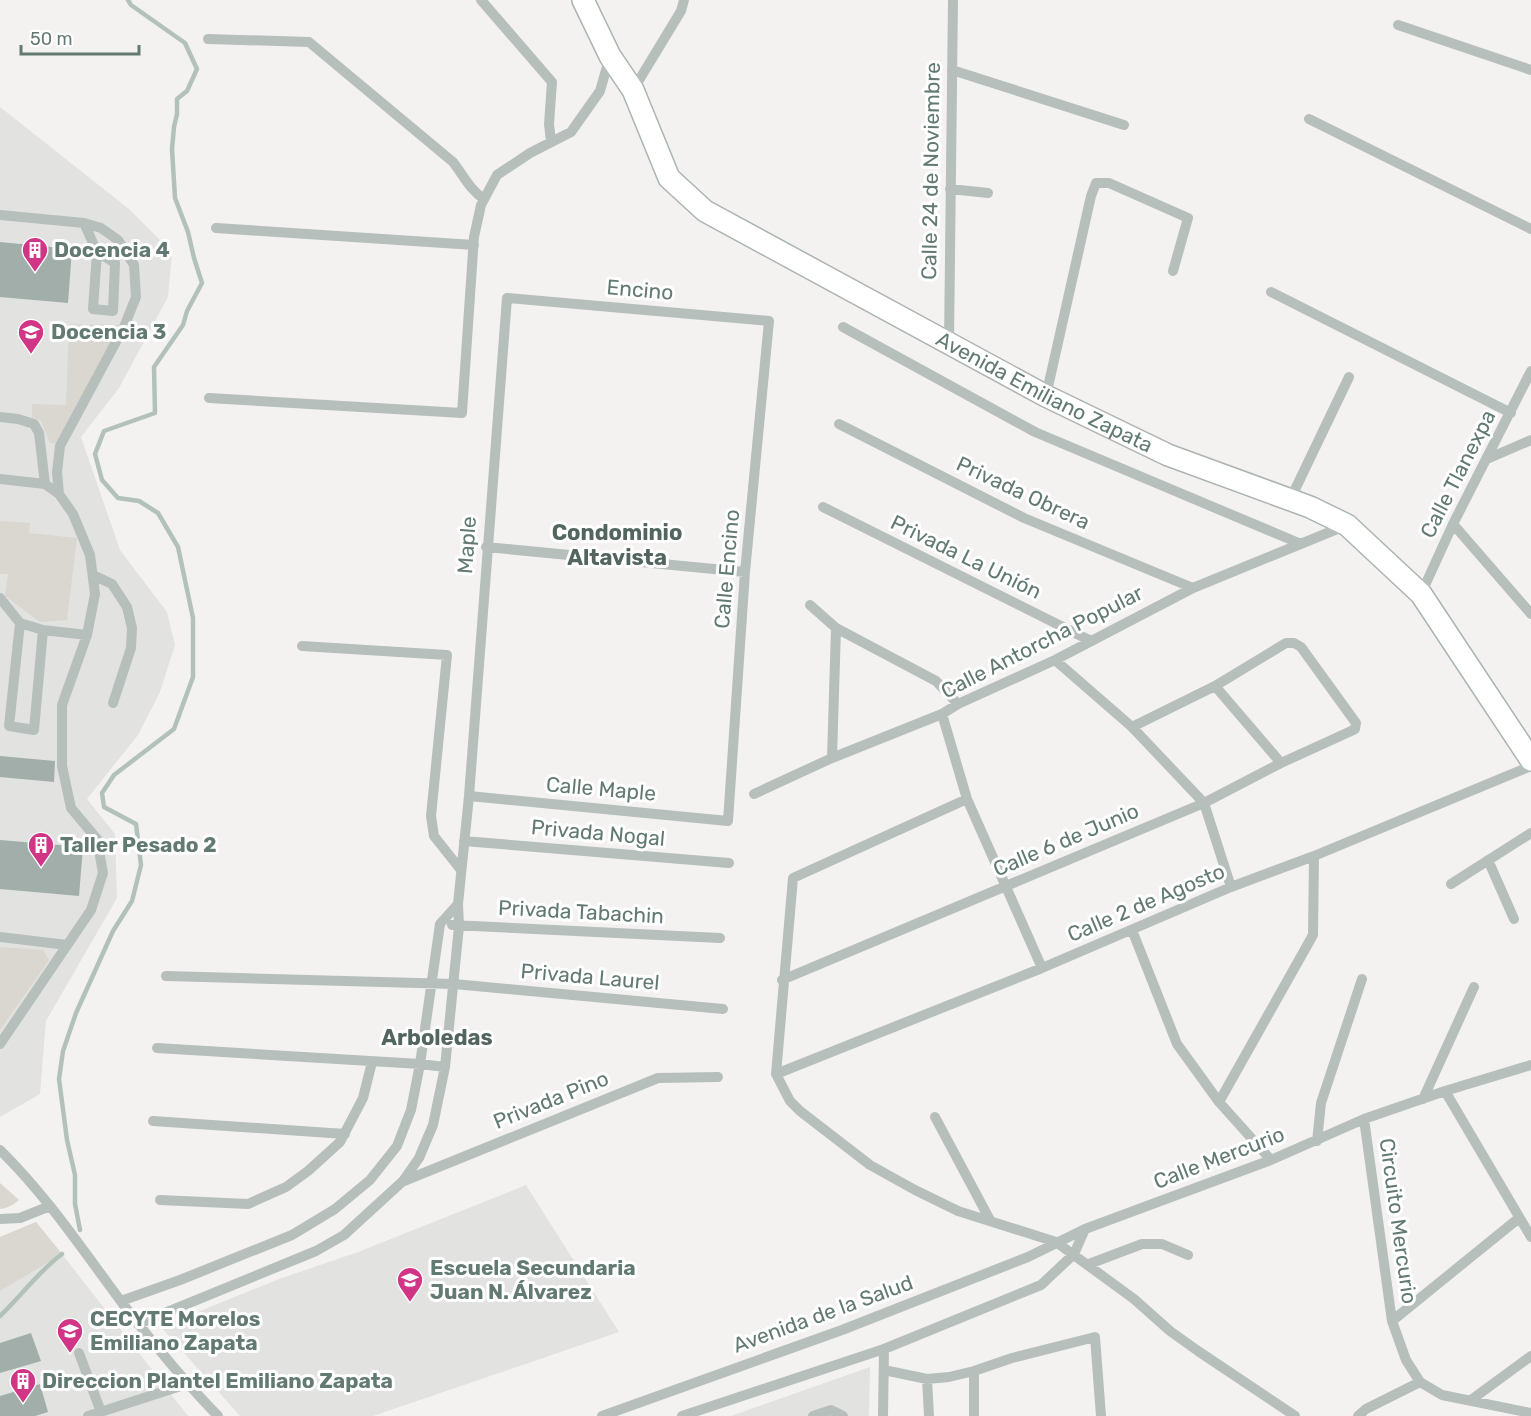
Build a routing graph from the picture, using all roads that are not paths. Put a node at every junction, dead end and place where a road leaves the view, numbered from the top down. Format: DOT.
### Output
graph roads {
  1 [pos="481,0"];
  2 [pos="583,0"];
  3 [pos="684,0"];
  4 [pos="953,0"];
  5 [pos="1398,25"];
  6 [pos="208,39"];
  7 [pos="610,56"];
  8 [pos="952,70"];
  9 [pos="1531,70"];
  10 [pos="633,90"];
  11 [pos="1309,119"];
  12 [pos="1124,125"];
  13 [pos="551,142"];
  14 [pos="950,189"];
  15 [pos="988,194"];
  16 [pos="484,199"];
  17 [pos="0,215"];
  18 [pos="84,223"];
  19 [pos="216,228"];
  20 [pos="1531,229"];
  21 [pos="474,245"];
  22 [pos="97,252"];
  23 [pos="1173,271"];
  24 [pos="1271,292"];
  25 [pos="507,298"];
  26 [pos="769,321"];
  27 [pos="843,327"];
  28 [pos="949,342"];
  29 [pos="1531,372"];
  30 [pos="1349,377"];
  31 [pos="1046,396"];
  32 [pos="209,398"];
  33 [pos="1511,413"];
  34 [pos="0,417"];
  35 [pos="840,424"];
  36 [pos="1531,440"];
  37 [pos="1487,459"];
  38 [pos="0,479"];
  39 [pos="45,484"];
  40 [pos="58,494"];
  41 [pos="1290,500"];
  42 [pos="823,507"];
  43 [pos="1454,524"];
  44 [pos="1347,525"];
  45 [pos="1301,544"];
  46 [pos="486,547"];
  47 [pos="745,572"];
  48 [pos="93,575"];
  49 [pos="1193,588"];
  50 [pos="1421,594"];
  51 [pos="0,598"];
  52 [pos="810,605"];
  53 [pos="1531,614"];
  54 [pos="20,623"];
  55 [pos="836,628"];
  56 [pos="43,630"];
  57 [pos="87,635"];
  58 [pos="1091,641"];
  59 [pos="302,646"];
  60 [pos="1055,660"];
  61 [pos="1215,686"];
  62 [pos="113,703"];
  63 [pos="958,704"];
  64 [pos="942,714"];
  65 [pos="1132,727"];
  66 [pos="832,758"];
  67 [pos="1531,760"];
  68 [pos="1281,763"];
  69 [pos="1531,766"];
  70 [pos="754,794"];
  71 [pos="469,796"];
  72 [pos="967,799"];
  73 [pos="1204,803"];
  74 [pos="729,821"];
  75 [pos="1531,833"];
  76 [pos="464,841"];
  77 [pos="1314,856"];
  78 [pos="1488,860"];
  79 [pos="729,863"];
  80 [pos="461,870"];
  81 [pos="1451,884"];
  82 [pos="1006,886"];
  83 [pos="1231,887"];
  84 [pos="458,904"];
  85 [pos="1514,919"];
  86 [pos="440,924"];
  87 [pos="459,926"];
  88 [pos="1131,930"];
  89 [pos="0,936"];
  90 [pos="720,938"];
  91 [pos="67,945"];
  92 [pos="1042,968"];
  93 [pos="166,976"];
  94 [pos="1362,979"];
  95 [pos="783,980"];
  96 [pos="431,984"];
  97 [pos="454,984"];
  98 [pos="1473,987"];
  99 [pos="723,1009"];
  100 [pos="0,1044"];
  101 [pos="157,1048"];
  102 [pos="372,1062"];
  103 [pos="420,1064"];
  104 [pos="1531,1065"];
  105 [pos="445,1067"];
  106 [pos="776,1074"];
  107 [pos="718,1077"];
  108 [pos="1445,1091"];
  109 [pos="1423,1099"];
  110 [pos="1219,1102"];
  111 [pos="935,1117"];
  112 [pos="1364,1119"];
  113 [pos="153,1120"];
  114 [pos="345,1134"];
  115 [pos="1317,1141"];
  116 [pos="0,1150"];
  117 [pos="1271,1160"];
  118 [pos="403,1182"];
  119 [pos="160,1200"];
  120 [pos="50,1206"];
  121 [pos="1519,1218"];
  122 [pos="0,1219"];
  123 [pos="990,1220"];
  124 [pos="1084,1229"];
  125 [pos="1531,1237"];
  126 [pos="1056,1242"];
  127 [pos="1074,1254"];
  128 [pos="1188,1255"];
  129 [pos="1089,1264"];
  130 [pos="121,1301"];
  131 [pos="1392,1321"];
  132 [pos="138,1324"];
  133 [pos="884,1349"];
  134 [pos="79,1353"];
  135 [pos="1531,1356"];
  136 [pos="884,1370"];
  137 [pos="974,1371"];
  138 [pos="927,1379"];
  139 [pos="1420,1382"];
  140 [pos="187,1384"];
  141 [pos="1471,1400"];
  142 [pos="101,1412"];
  143 [pos="1531,1413"];
  144 [pos="689,1415"];
  145 [pos="88,1416"];
  146 [pos="218,1416"];
  147 [pos="602,1416"];
  148 [pos="813,1416"];
  149 [pos="843,1416"];
  150 [pos="883,1416"];
  151 [pos="929,1416"];
  152 [pos="974,1416"];
  153 [pos="1101,1416"];
  154 [pos="1294,1416"];
  155 [pos="1358,1416"];
  1 -- 13 [label="street"];
  2 -- 7 [label="main road, Avenida Emiliano Zapata"];
  3 -- 10 [label="street"];
  4 -- 8 [label="street, Calle 24 de Noviembre"];
  5 -- 9 [label="street"];
  6 -- 16 [label="street"];
  7 -- 10 [label="main road, Avenida Emiliano Zapata"];
  7 -- 13 [label="street"];
  8 -- 12 [label="street"];
  8 -- 14 [label="street, Calle 24 de Noviembre"];
  10 -- 28 [label="main road, Avenida Emiliano Zapata"];
  11 -- 20 [label="street"];
  13 -- 16 [label="street"];
  14 -- 15 [label="street"];
  14 -- 28 [label="street, Calle 24 de Noviembre"];
  16 -- 21 [label="street"];
  17 -- 18 [label="street"];
  18 -- 22 [label="street"];
  18 -- 40 [label="street"];
  19 -- 21 [label="street"];
  21 -- 32 [label="street"];
  22 -- 22 [label="street"];
  23 -- 31 [label="street"];
  24 -- 33 [label="street"];
  25 -- 26 [label="street, Encino"];
  25 -- 46 [label="street, Maple"];
  26 -- 47 [label="street, Calle Encino"];
  27 -- 45 [label="street"];
  28 -- 31 [label="main road, Avenida Emiliano Zapata"];
  29 -- 33 [label="street, Calle Tlanexpa"];
  30 -- 41 [label="street"];
  31 -- 41 [label="main road, Avenida Emiliano Zapata"];
  33 -- 37 [label="street, Calle Tlanexpa"];
  34 -- 39 [label="street"];
  35 -- 49 [label="street, Privada Obrera"];
  36 -- 37 [label="street"];
  37 -- 43 [label="street, Calle Tlanexpa"];
  38 -- 39 [label="street"];
  39 -- 40 [label="street"];
  40 -- 48 [label="street"];
  41 -- 44 [label="main road, Avenida Emiliano Zapata"];
  42 -- 58 [label="street, Privada La Unión"];
  43 -- 50 [label="street, Calle Tlanexpa"];
  43 -- 53 [label="street"];
  44 -- 45 [label="street, Calle Antorcha Popular"];
  44 -- 50 [label="main road, Avenida Emiliano Zapata"];
  45 -- 49 [label="street, Calle Antorcha Popular"];
  46 -- 47 [label="street"];
  46 -- 71 [label="street, Maple"];
  47 -- 74 [label="street, Calle Encino"];
  48 -- 57 [label="street"];
  48 -- 62 [label="street"];
  49 -- 58 [label="street, Calle Antorcha Popular"];
  50 -- 67 [label="main road, Avenida Emiliano Zapata"];
  51 -- 54 [label="street"];
  52 -- 55 [label="street"];
  54 -- 56 [label="street"];
  54 -- 56 [label="street"];
  55 -- 63 [label="street"];
  55 -- 66 [label="street"];
  56 -- 57 [label="street"];
  57 -- 91 [label="street"];
  58 -- 60 [label="street, Calle Antorcha Popular"];
  59 -- 80 [label="street"];
  60 -- 63 [label="street, Calle Antorcha Popular"];
  60 -- 65 [label="street"];
  61 -- 65 [label="street"];
  61 -- 68 [label="street"];
  61 -- 68 [label="street, Calle 6 de Junio"];
  63 -- 64 [label="street, Calle Antorcha Popular"];
  64 -- 66 [label="street, Calle Antorcha Popular"];
  64 -- 72 [label="street"];
  65 -- 73 [label="street"];
  66 -- 70 [label="street, Calle Antorcha Popular"];
  68 -- 73 [label="street, Calle 6 de Junio"];
  69 -- 77 [label="street, Calle 2 de Agosto"];
  71 -- 74 [label="street, Calle Maple"];
  71 -- 76 [label="street, Maple"];
  72 -- 82 [label="street"];
  72 -- 95 [label="street"];
  73 -- 82 [label="street, Calle 6 de Junio"];
  73 -- 83 [label="street"];
  75 -- 78 [label="street"];
  76 -- 79 [label="street, Privada Nogal"];
  76 -- 80 [label="street, Maple"];
  77 -- 83 [label="street, Calle 2 de Agosto"];
  77 -- 110 [label="street"];
  78 -- 81 [label="street"];
  78 -- 85 [label="street"];
  80 -- 84 [label="street, Maple"];
  82 -- 92 [label="street"];
  82 -- 95 [label="street, Calle 6 de Junio"];
  83 -- 88 [label="street, Calle 2 de Agosto"];
  84 -- 86 [label="street"];
  84 -- 87 [label="street, Maple"];
  86 -- 87 [label="street, Privada Tabachin"];
  86 -- 96 [label="street"];
  87 -- 90 [label="street, Privada Tabachin"];
  87 -- 97 [label="street, Maple"];
  88 -- 92 [label="street, Calle 2 de Agosto"];
  88 -- 110 [label="street"];
  89 -- 91 [label="street"];
  91 -- 100 [label="street"];
  92 -- 106 [label="street, Calle 2 de Agosto"];
  93 -- 96 [label="street"];
  94 -- 115 [label="street"];
  95 -- 106 [label="street"];
  96 -- 97 [label="street, Privada Laurel"];
  96 -- 103 [label="street"];
  97 -- 99 [label="street, Privada Laurel"];
  97 -- 105 [label="street, Maple"];
  98 -- 109 [label="street"];
  101 -- 102 [label="street"];
  102 -- 103 [label="street"];
  102 -- 114 [label="street"];
  103 -- 105 [label="street"];
  103 -- 130 [label="street"];
  104 -- 108 [label="street, Circuito Mercurio"];
  105 -- 118 [label="street, Maple"];
  106 -- 123 [label="street"];
  107 -- 118 [label="street, Privada Pino"];
  108 -- 109 [label="street, Circuito Mercurio"];
  108 -- 121 [label="street"];
  109 -- 112 [label="street, Circuito Mercurio"];
  110 -- 117 [label="street"];
  111 -- 123 [label="street"];
  112 -- 115 [label="street, Calle Mercurio"];
  112 -- 131 [label="street, Circuito Mercurio"];
  113 -- 114 [label="street"];
  114 -- 119 [label="street"];
  115 -- 117 [label="street, Calle Mercurio"];
  116 -- 120 [label="street"];
  117 -- 124 [label="street, Calle Mercurio"];
  118 -- 132 [label="street"];
  120 -- 122 [label="street"];
  120 -- 130 [label="street"];
  121 -- 125 [label="street"];
  121 -- 131 [label="street"];
  123 -- 126 [label="street"];
  124 -- 126 [label="street, Calle Mercurio"];
  124 -- 127 [label="street"];
  126 -- 127 [label="street"];
  126 -- 147 [label="street, Avenida de la Salud"];
  127 -- 129 [label="street"];
  127 -- 133 [label="street"];
  128 -- 129 [label="street"];
  129 -- 154 [label="street"];
  130 -- 132 [label="street"];
  131 -- 139 [label="street, Circuito Mercurio"];
  132 -- 140 [label="street"];
  133 -- 136 [label="street"];
  133 -- 144 [label="street"];
  134 -- 142 [label="street"];
  135 -- 141 [label="street"];
  136 -- 138 [label="street"];
  136 -- 150 [label="street"];
  137 -- 138 [label="street"];
  137 -- 152 [label="street"];
  137 -- 153 [label="street"];
  138 -- 151 [label="street"];
  139 -- 141 [label="street"];
  139 -- 155 [label="street"];
  140 -- 142 [label="street"];
  140 -- 146 [label="street"];
  141 -- 143 [label="street"];
  142 -- 145 [label="street"];
  148 -- 149 [label="street"];
}
